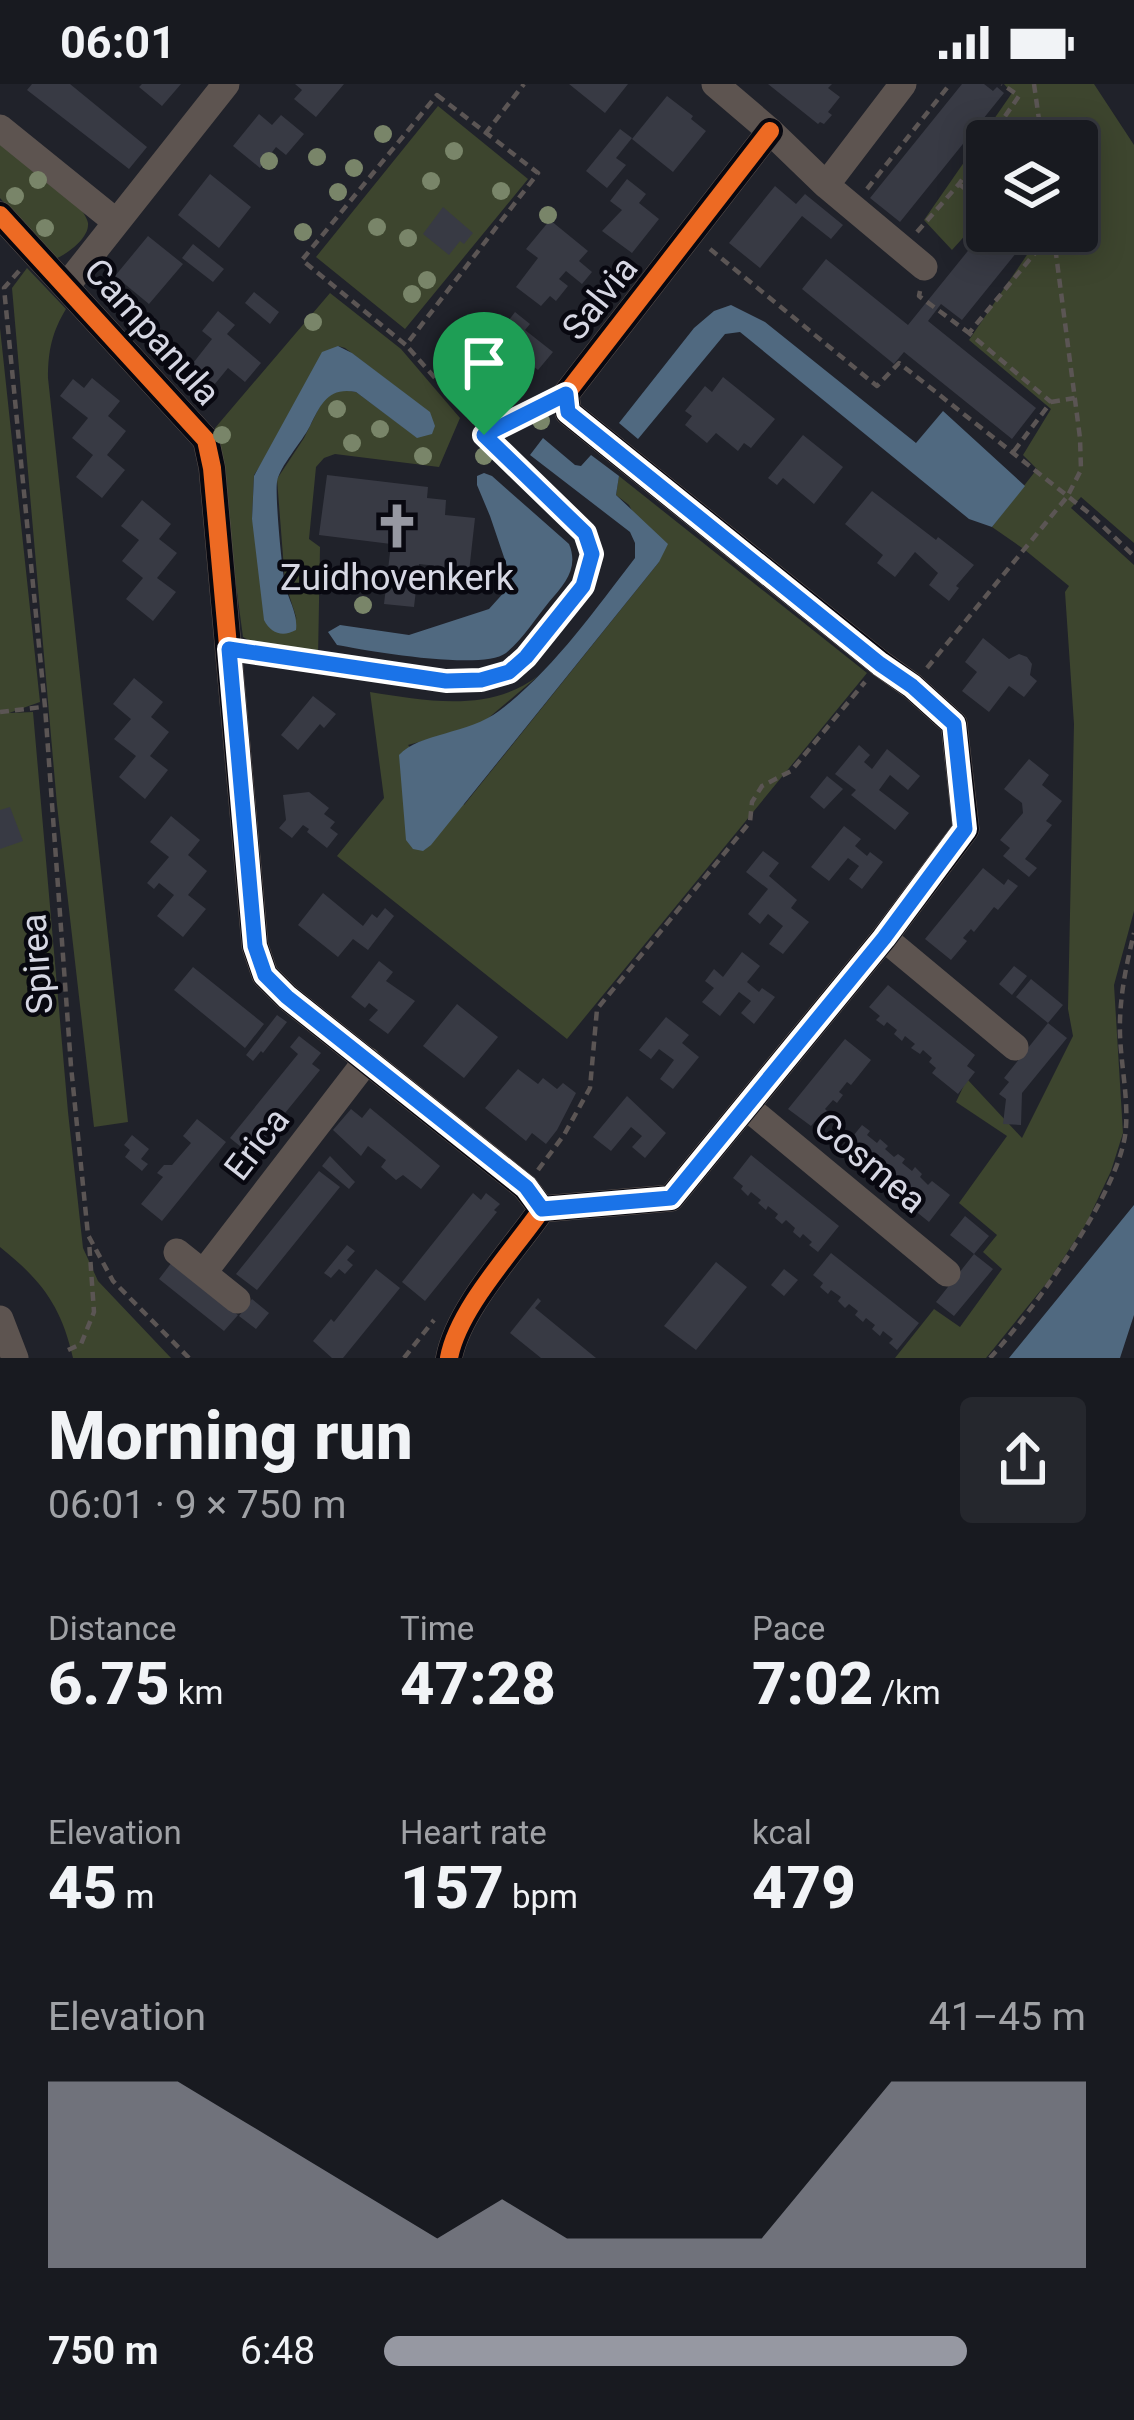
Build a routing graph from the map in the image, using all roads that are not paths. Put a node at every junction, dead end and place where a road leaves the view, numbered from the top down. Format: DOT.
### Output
graph roads {
  1 [pos="226,84"];
  2 [pos="715,84"];
  3 [pos="903,84"];
  4 [pos="0,128"];
  5 [pos="770,131"];
  6 [pos="826,185"];
  7 [pos="0,215"];
  8 [pos="116,221"];
  9 [pos="913,259"];
  10 [pos="67,285"];
  11 [pos="884,938"];
  12 [pos="1015,1047"];
  13 [pos="367,1060"];
  14 [pos="747,1107"];
  15 [pos="534,1198"];
  16 [pos="177,1252"];
  17 [pos="204,1272"];
  18 [pos="947,1274"];
  19 [pos="237,1300"];
  20 [pos="0,1319"];
  21 [pos="15,1358"];
  22 [pos="448,1358"];
  1 -- 8 [label="street"];
  2 -- 5 [label="street"];
  3 -- 6 [label="street"];
  4 -- 8 [label="street, Campanula"];
  5 -- 6 [label="street"];
  5 -- 11 [label="street, Salvia"];
  6 -- 9 [label="street"];
  7 -- 10 [label="street, Campanula"];
  8 -- 10 [label="street"];
  10 -- 13 [label="street, Campanula"];
  11 -- 12 [label="street"];
  11 -- 14 [label="street, Salvia"];
  13 -- 15 [label="street, Campanula"];
  13 -- 17 [label="street, Erica"];
  14 -- 15 [label="street, Salvia"];
  14 -- 18 [label="street, Cosmea"];
  15 -- 22 [label="street"];
  16 -- 17 [label="street"];
  17 -- 19 [label="street"];
  20 -- 21 [label="street"];
}
